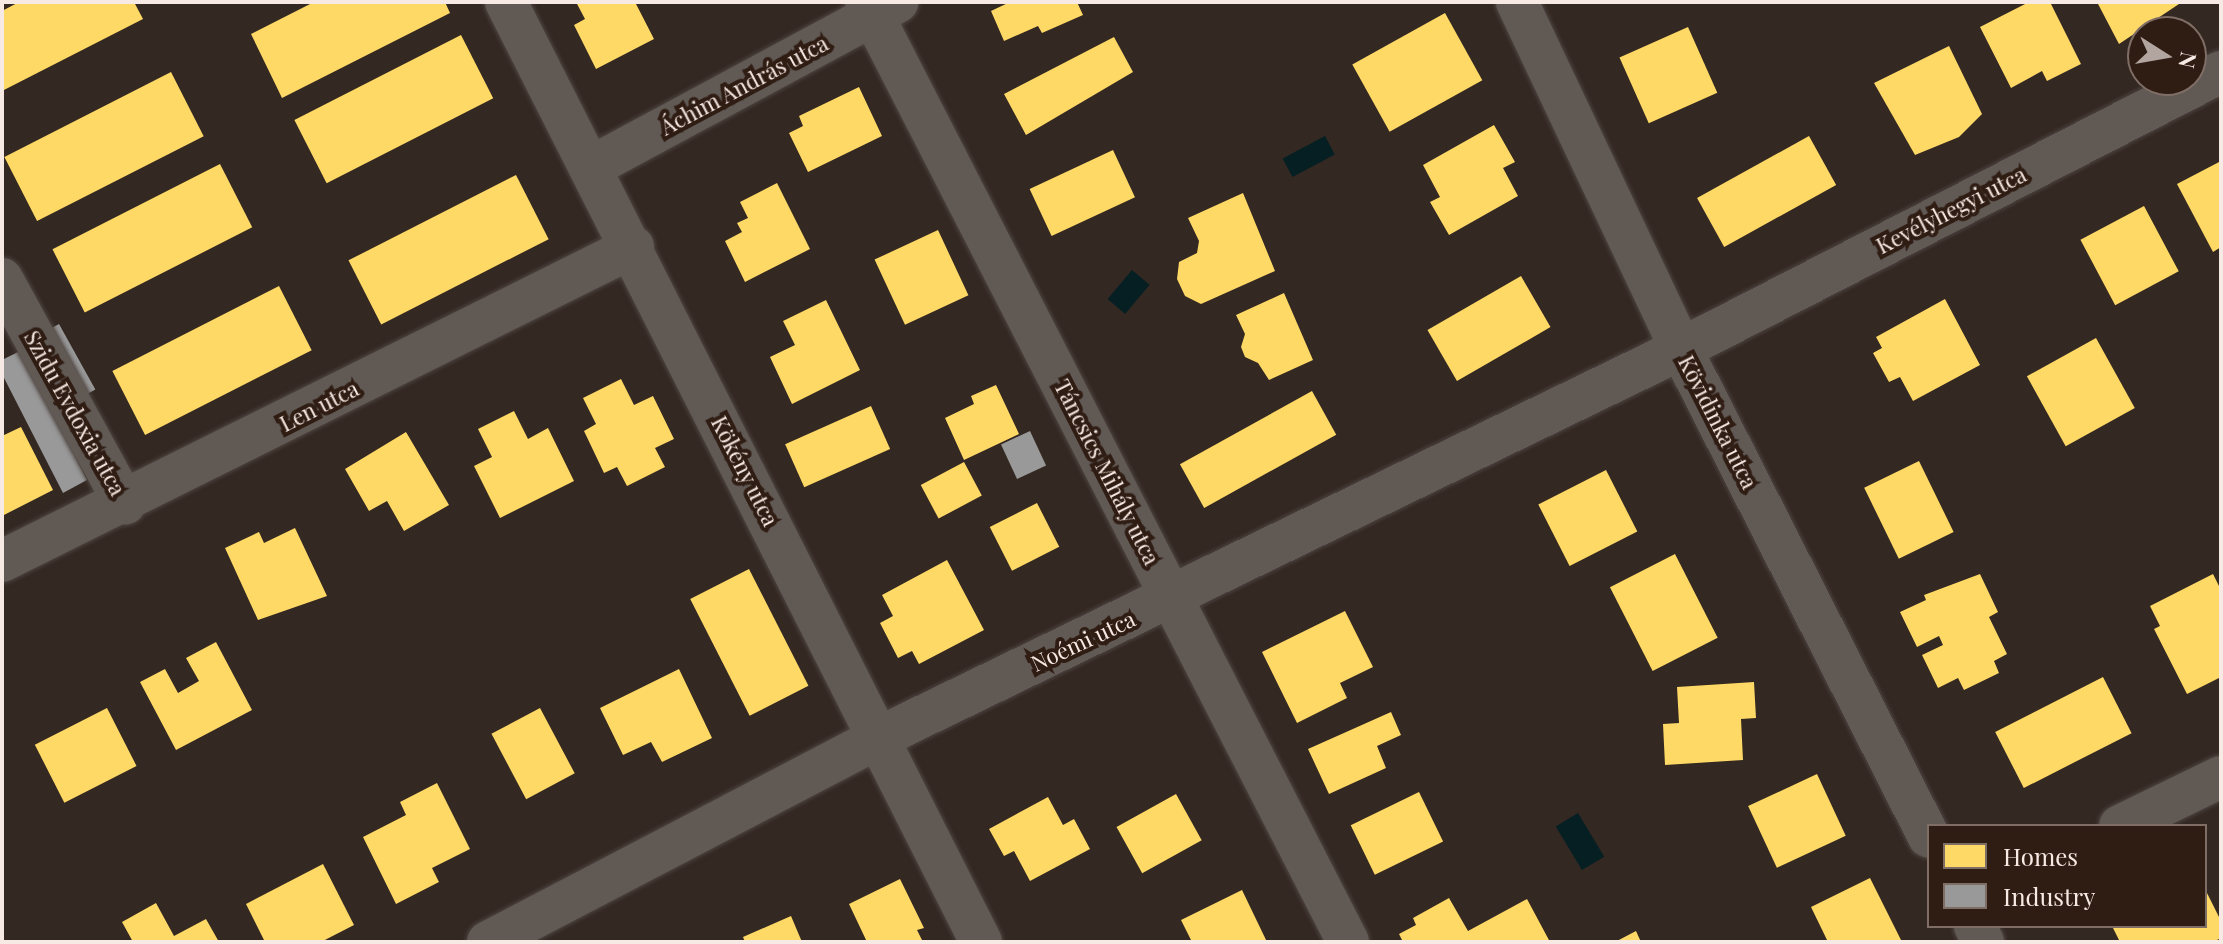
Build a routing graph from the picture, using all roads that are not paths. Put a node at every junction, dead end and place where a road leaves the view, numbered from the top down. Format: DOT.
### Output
graph roads {
  1 [pos="506,2"];
  2 [pos="1517,2"];
  3 [pos="879,6"];
  4 [pos="2221,72"];
  5 [pos="591,167"];
  6 [pos="633,247"];
  7 [pos="2,279"];
  8 [pos="1681,349"];
  9 [pos="125,504"];
  10 [pos="2,561"];
  11 [pos="1171,599"];
  12 [pos="878,738"];
  13 [pos="2221,777"];
  14 [pos="2124,824"];
  15 [pos="1927,833"];
  16 [pos="488,942"];
  17 [pos="981,942"];
  18 [pos="1348,942"];
  1 -- 5 [label="street, Kökény utca"];
  2 -- 8 [label="street, Kövidinka utca"];
  3 -- 5 [label="street, Áchim András utca"];
  3 -- 11 [label="street, Táncsics Mihály utca"];
  4 -- 8 [label="street, Kevélyhegyi utca"];
  5 -- 6 [label="street, Kökény utca"];
  6 -- 9 [label="street, Len utca"];
  6 -- 12 [label="street, Kökény utca"];
  7 -- 9 [label="street, Szidu Evdoxia utca"];
  8 -- 11 [label="street, Noémi utca"];
  8 -- 15 [label="street, Kövidinka utca"];
  9 -- 10 [label="street, Len utca"];
  11 -- 12 [label="street, Noémi utca"];
  11 -- 18 [label="street, Táncsics Mihály utca"];
  12 -- 16 [label="street, Noémi utca"];
  12 -- 17 [label="street, Kökény utca"];
  13 -- 14 [label="street"];
}
